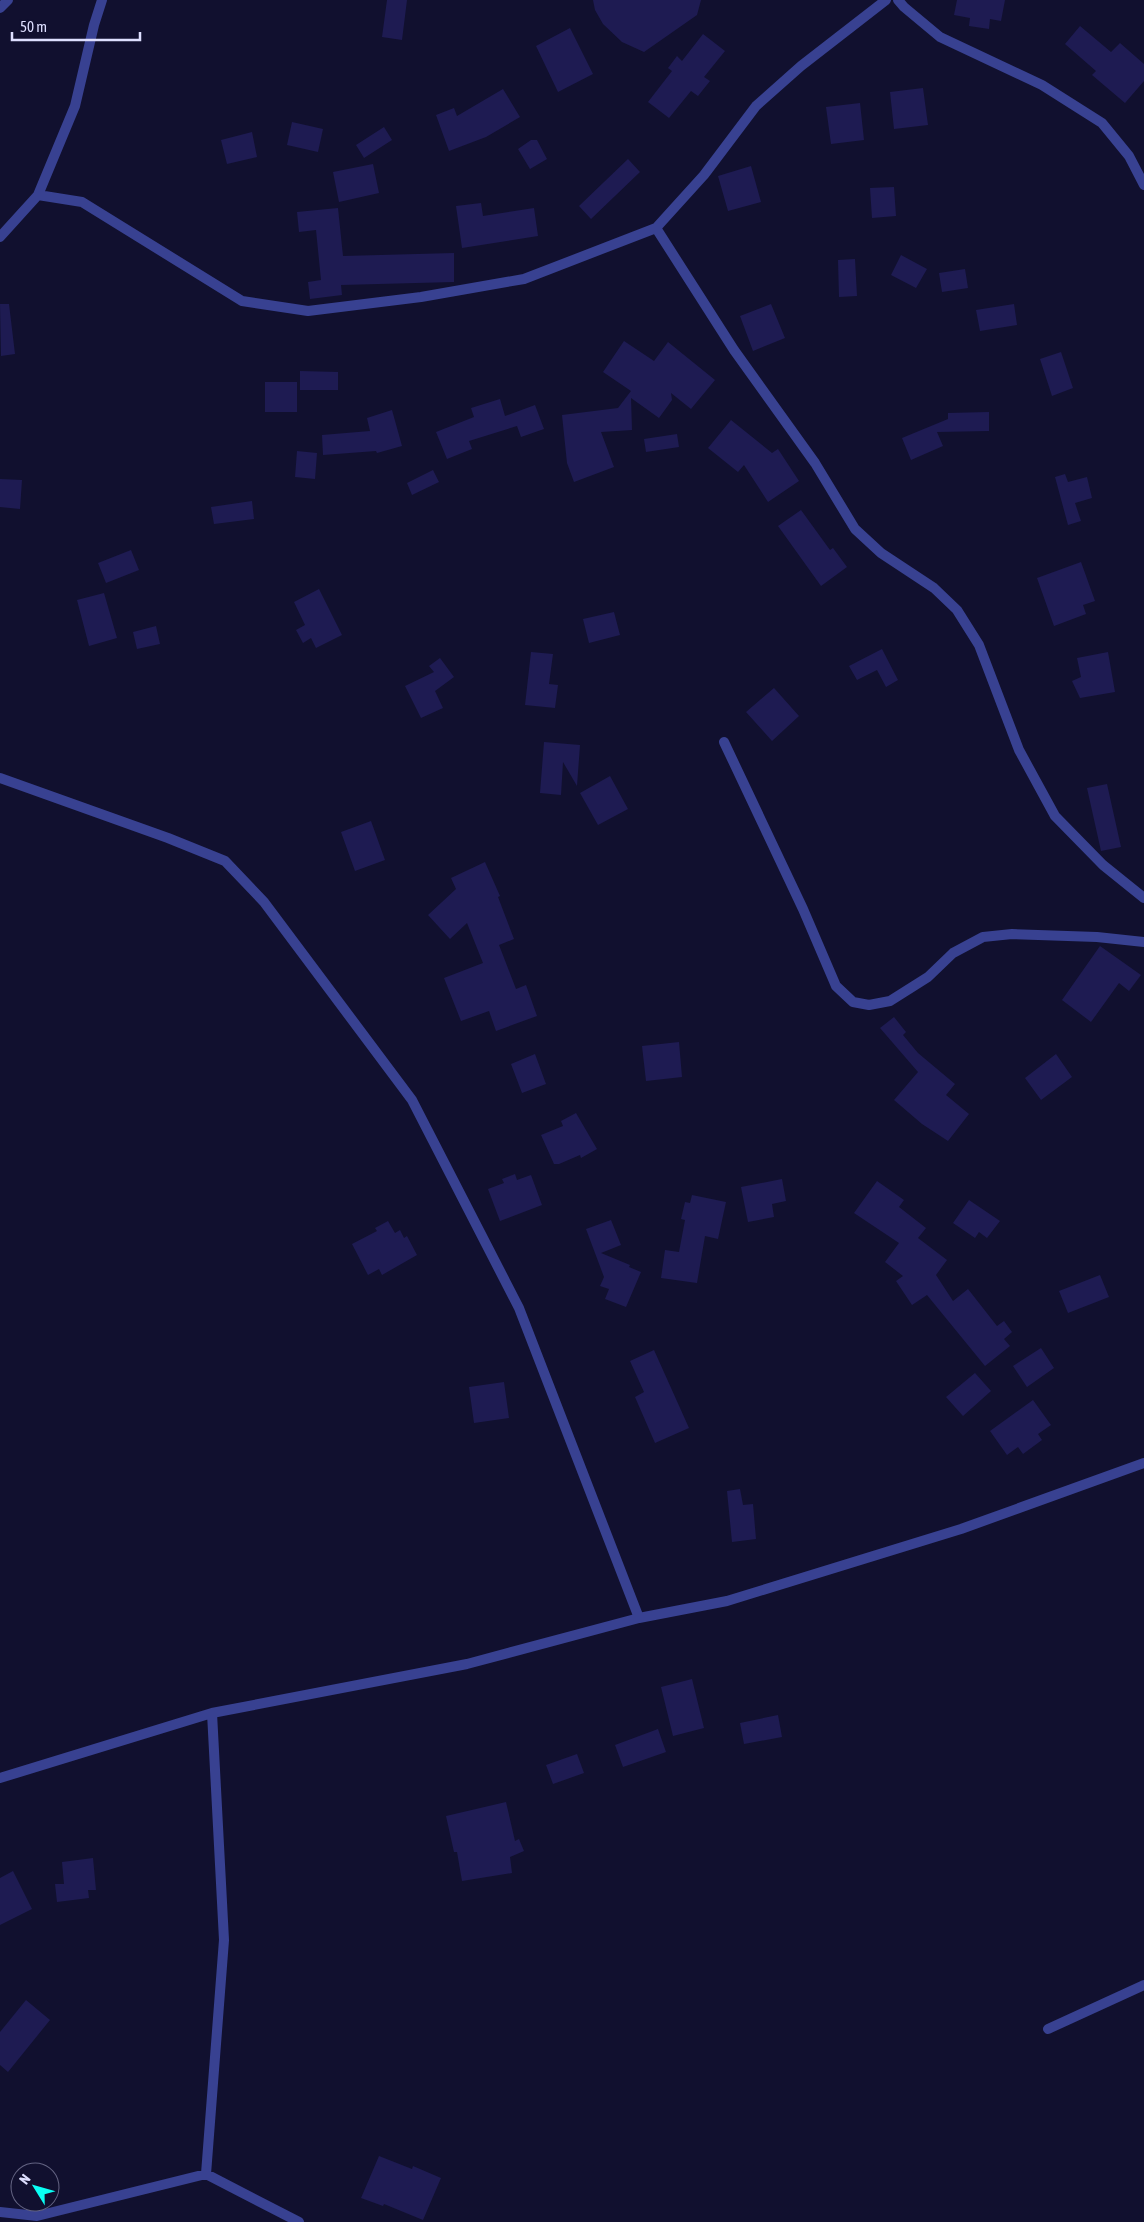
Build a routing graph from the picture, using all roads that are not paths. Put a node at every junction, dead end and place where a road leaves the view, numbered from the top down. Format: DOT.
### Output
graph roads {
  1 [pos="8,0"];
  2 [pos="102,0"];
  3 [pos="886,0"];
  4 [pos="898,0"];
  5 [pos="0,8"];
  6 [pos="1144,185"];
  7 [pos="38,195"];
  8 [pos="656,228"];
  9 [pos="0,237"];
  10 [pos="724,742"];
  11 [pos="0,778"];
  12 [pos="1144,898"];
  13 [pos="1144,942"];
  14 [pos="1144,1463"];
  15 [pos="638,1618"];
  16 [pos="212,1713"];
  17 [pos="0,1778"];
  18 [pos="1144,1985"];
  19 [pos="1048,2030"];
  20 [pos="206,2174"];
  21 [pos="0,2212"];
  22 [pos="299,2222"];
  1 -- 5 [label="street"];
  2 -- 7 [label="street"];
  3 -- 8 [label="street"];
  4 -- 6 [label="street"];
  7 -- 8 [label="street"];
  7 -- 9 [label="street"];
  8 -- 12 [label="street"];
  10 -- 13 [label="street"];
  11 -- 15 [label="street"];
  14 -- 15 [label="street"];
  15 -- 16 [label="street"];
  16 -- 17 [label="street"];
  16 -- 20 [label="street"];
  18 -- 19 [label="street"];
  20 -- 21 [label="street"];
  20 -- 22 [label="street"];
}
